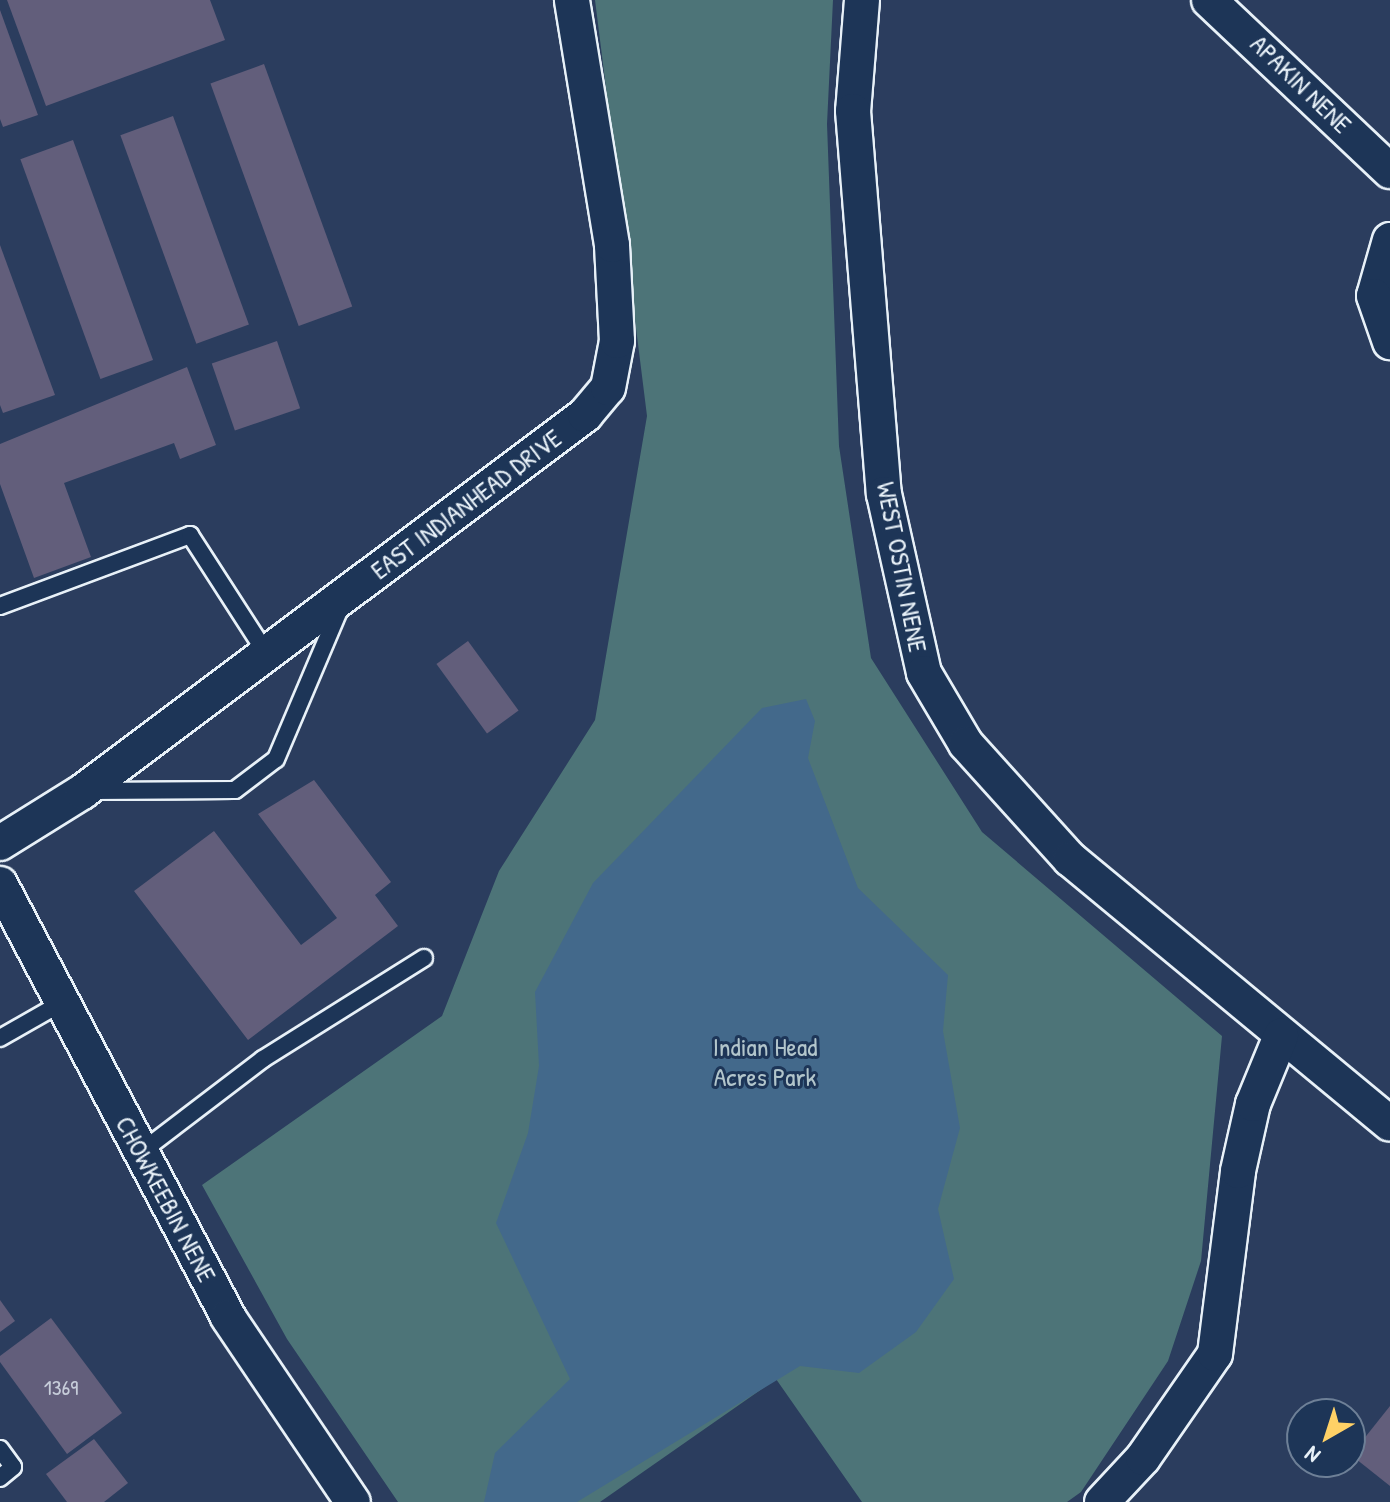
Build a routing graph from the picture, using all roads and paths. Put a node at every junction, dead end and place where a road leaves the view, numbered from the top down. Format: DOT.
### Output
graph roads {
  1 [pos="572,0"];
  2 [pos="862,0"];
  3 [pos="1209,0"];
  4 [pos="1390,171"];
  5 [pos="1390,240"];
  6 [pos="1390,342"];
  7 [pos="346,593"];
  8 [pos="0,606"];
  9 [pos="266,653"];
  10 [pos="82,792"];
  11 [pos="0,843"];
  12 [pos="0,884"];
  13 [pos="424,958"];
  14 [pos="63,1002"];
  15 [pos="1281,1036"];
  16 [pos="0,1038"];
  17 [pos="1390,1124"];
  18 [pos="141,1152"];
  19 [pos="0,1449"];
  20 [pos="0,1478"];
  21 [pos="353,1502"];
  22 [pos="1102,1502"];
  1 -- 7 [label="street, EAST INDIANHEAD DRIVE"];
  2 -- 15 [label="street, WEST OSTIN NENE"];
  3 -- 4 [label="street, APAKIN NENE"];
  5 -- 6 [label="street"];
  7 -- 9 [label="street, EAST INDIANHEAD DRIVE"];
  7 -- 10 [label="lane"];
  8 -- 9 [label="lane"];
  9 -- 10 [label="street, EAST INDIANHEAD DRIVE"];
  10 -- 11 [label="street, EAST INDIANHEAD DRIVE"];
  12 -- 14 [label="street, CHOWKEEBIN NENE"];
  13 -- 18 [label="lane"];
  14 -- 16 [label="lane"];
  14 -- 18 [label="street, CHOWKEEBIN NENE"];
  15 -- 17 [label="street, WEST OSTIN NENE"];
  15 -- 22 [label="street"];
  18 -- 21 [label="street, CHOWKEEBIN NENE"];
  19 -- 20 [label="lane"];
}
